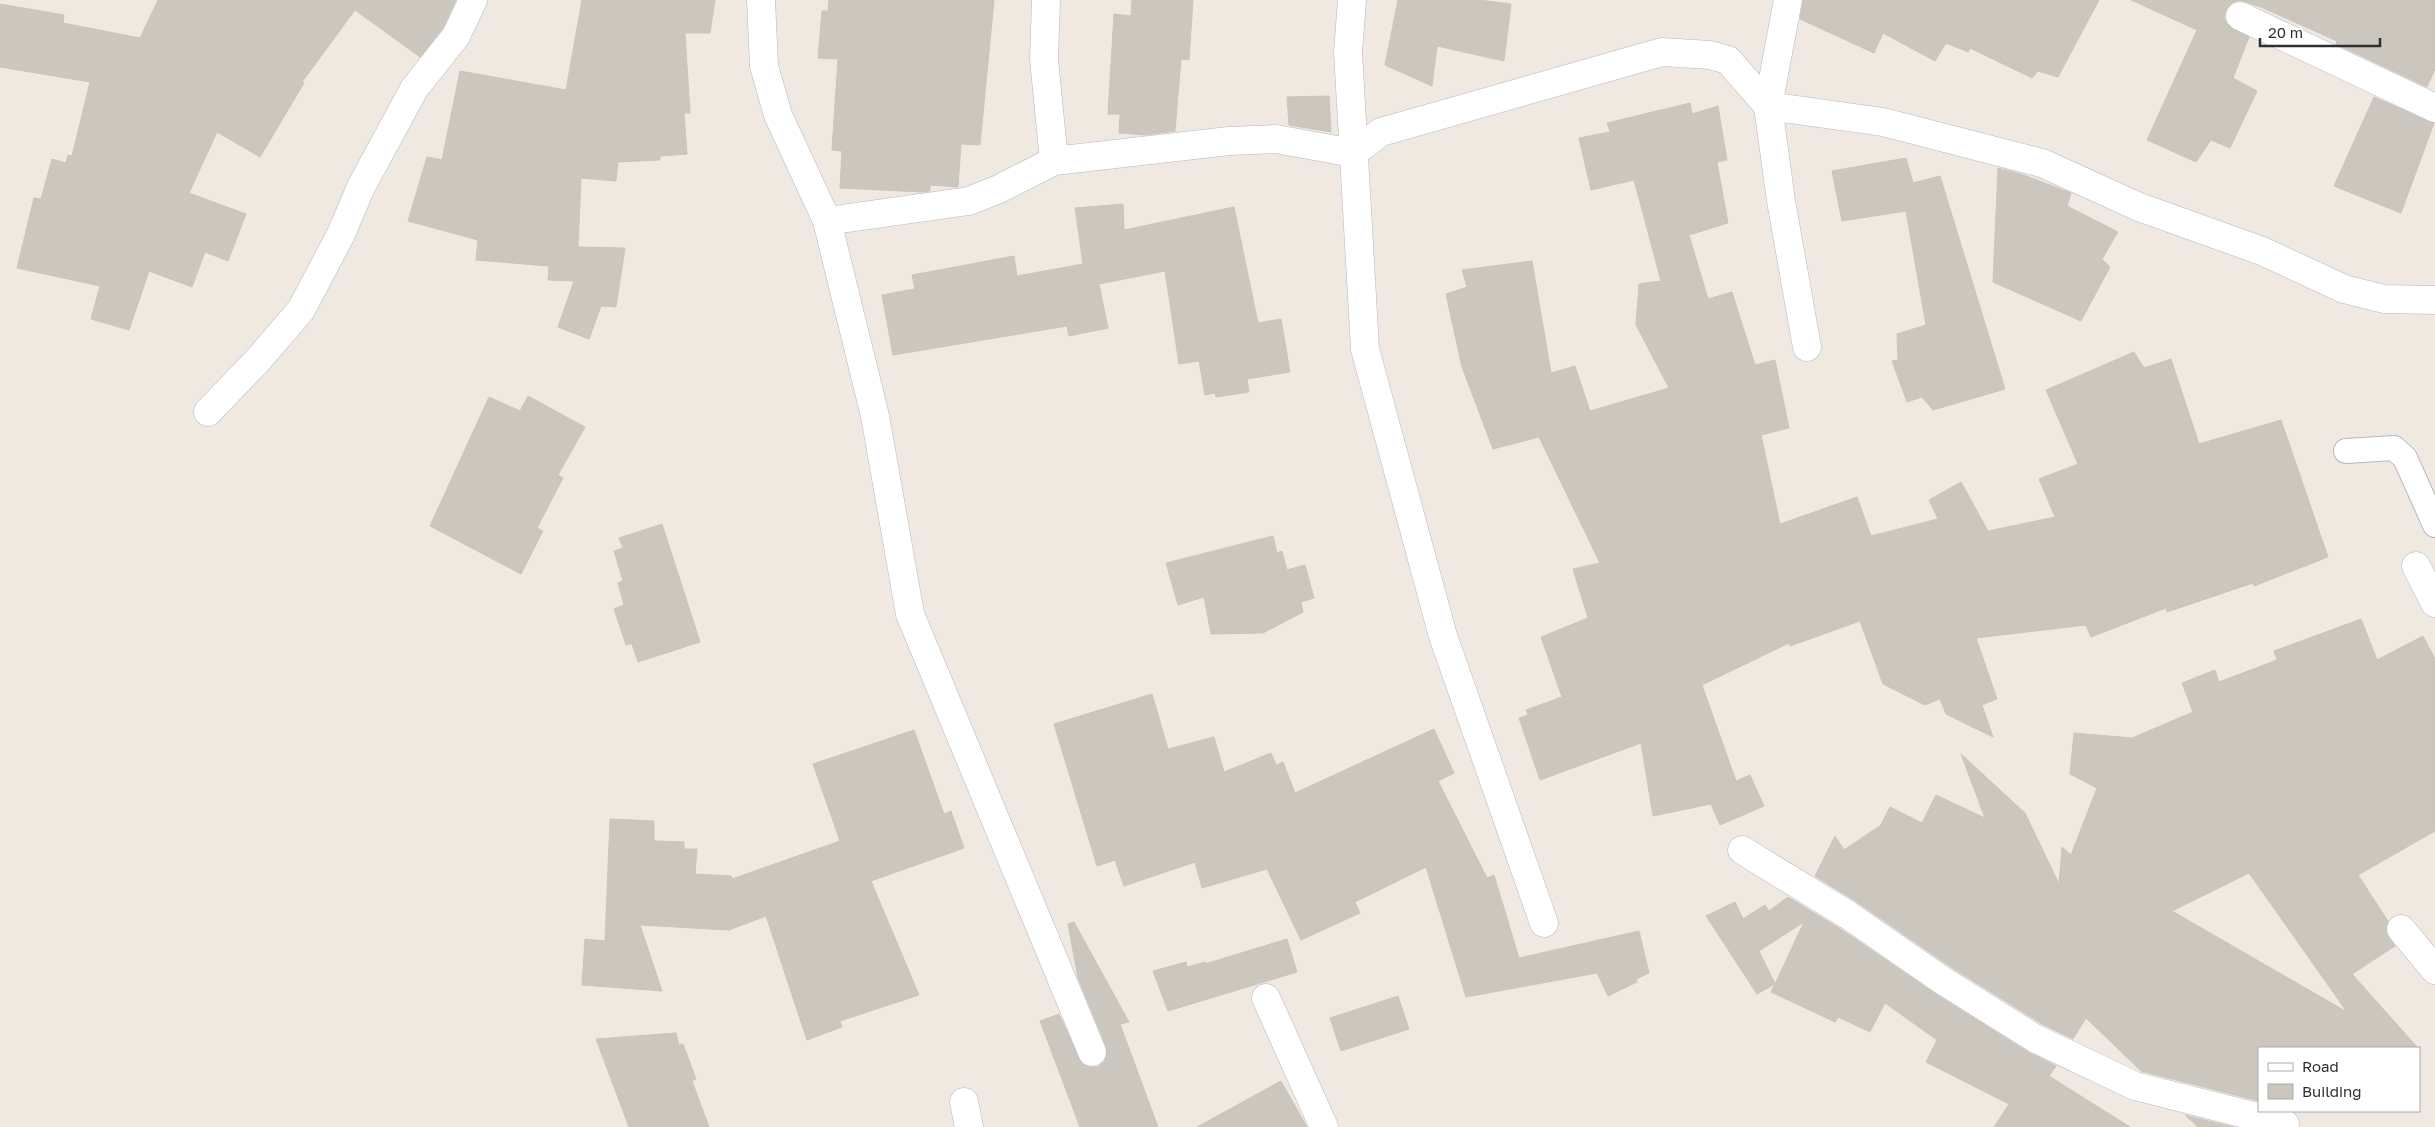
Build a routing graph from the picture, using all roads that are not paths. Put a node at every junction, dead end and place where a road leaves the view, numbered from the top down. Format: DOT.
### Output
graph roads {
  1 [pos="473,0"];
  2 [pos="760,0"];
  3 [pos="1046,0"];
  4 [pos="1352,0"];
  5 [pos="1788,0"];
  6 [pos="2240,16"];
  7 [pos="1768,106"];
  8 [pos="2435,108"];
  9 [pos="1353,153"];
  10 [pos="1054,161"];
  11 [pos="828,221"];
  12 [pos="2435,300"];
  13 [pos="1807,347"];
  14 [pos="208,412"];
  15 [pos="2346,451"];
  16 [pos="2435,525"];
  17 [pos="2416,566"];
  18 [pos="2435,604"];
  19 [pos="1742,850"];
  20 [pos="1544,923"];
  21 [pos="2401,929"];
  22 [pos="2435,970"];
  23 [pos="1266,998"];
  24 [pos="1092,1052"];
  25 [pos="2285,1124"];
  26 [pos="1324,1127"];
  1 -- 14 [label="street"];
  2 -- 11 [label="street"];
  3 -- 10 [label="street"];
  4 -- 9 [label="street"];
  5 -- 7 [label="street"];
  6 -- 8 [label="street"];
  7 -- 9 [label="street"];
  7 -- 12 [label="street"];
  7 -- 13 [label="street"];
  9 -- 10 [label="street"];
  9 -- 20 [label="street"];
  10 -- 11 [label="street"];
  11 -- 24 [label="street"];
  15 -- 16 [label="lane"];
  17 -- 18 [label="street"];
  19 -- 25 [label="street"];
  21 -- 22 [label="street"];
  23 -- 26 [label="street"];
}
